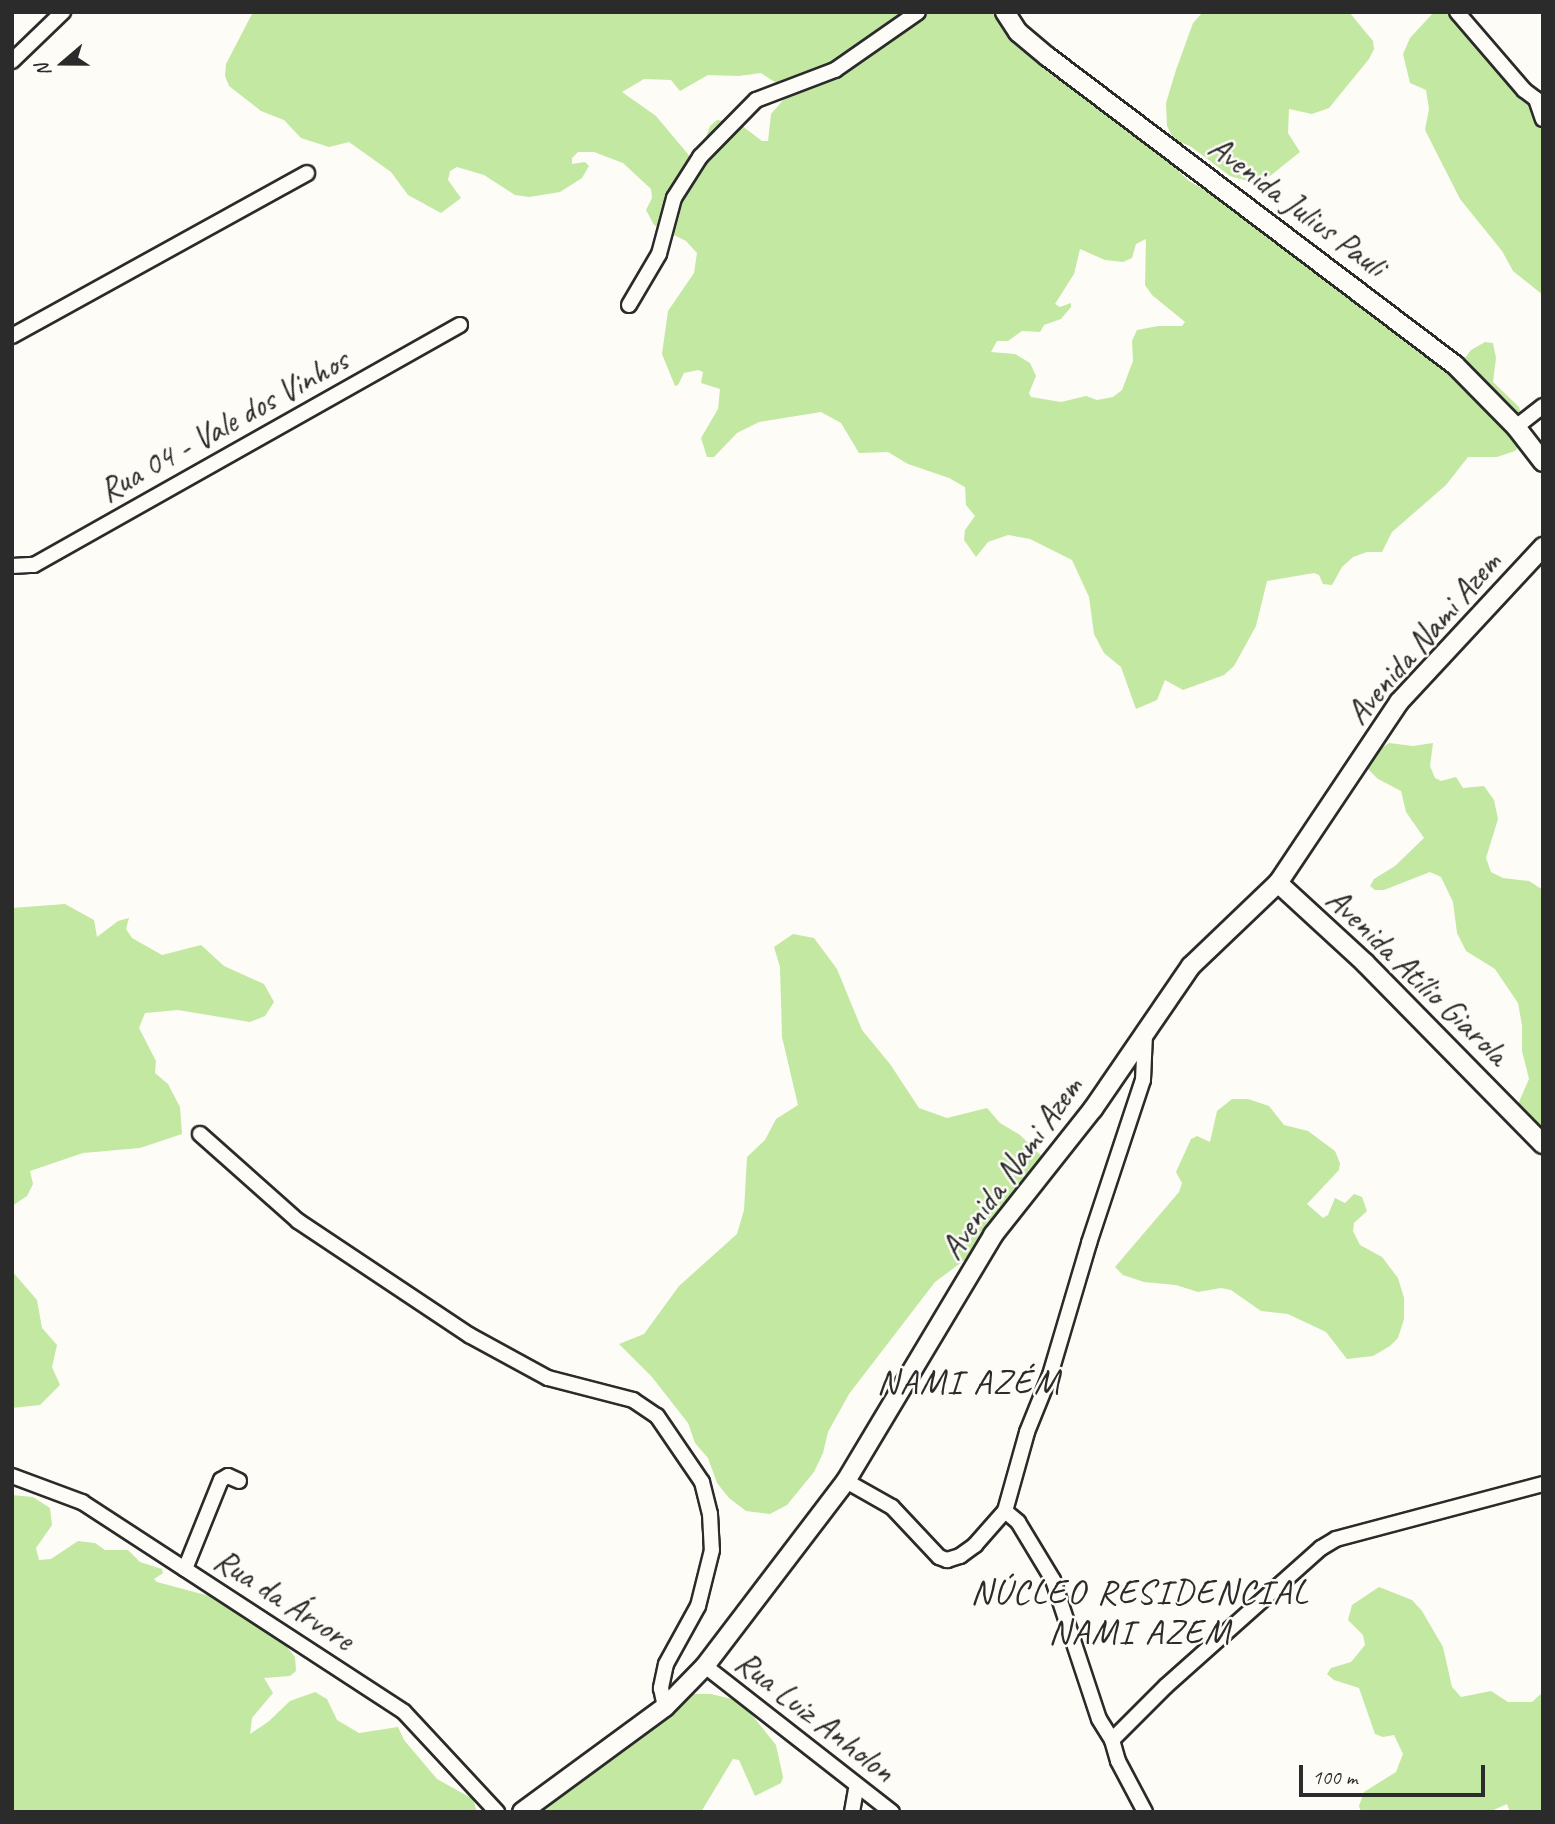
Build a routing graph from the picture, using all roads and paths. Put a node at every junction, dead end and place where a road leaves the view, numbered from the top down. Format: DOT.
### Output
graph roads {
  1 [pos="63,12"];
  2 [pos="918,12"];
  3 [pos="1005,12"];
  4 [pos="1457,12"];
  5 [pos="12,61"];
  6 [pos="1539,94"];
  7 [pos="1543,119"];
  8 [pos="307,173"];
  9 [pos="629,305"];
  10 [pos="460,325"];
  11 [pos="12,336"];
  12 [pos="1543,407"];
  13 [pos="1516,428"];
  14 [pos="1543,462"];
  15 [pos="1543,547"];
  16 [pos="12,566"];
  17 [pos="1278,883"];
  18 [pos="1145,1034"];
  19 [pos="200,1134"];
  20 [pos="1543,1144"];
  21 [pos="12,1476"];
  22 [pos="239,1481"];
  23 [pos="846,1481"];
  24 [pos="1543,1484"];
  25 [pos="1005,1511"];
  26 [pos="185,1569"];
  27 [pos="705,1666"];
  28 [pos="665,1707"];
  29 [pos="1112,1740"];
  30 [pos="857,1785"];
  31 [pos="497,1812"];
  32 [pos="522,1812"];
  33 [pos="852,1812"];
  34 [pos="892,1812"];
  35 [pos="1145,1812"];
  1 -- 5 [label="street"];
  2 -- 9 [label="street"];
  3 -- 13 [label="street, Avenida Julius Pauli"];
  4 -- 6 [label="street"];
  6 -- 7 [label="street"];
  8 -- 11 [label="street"];
  10 -- 16 [label="street, Rua 04 - Vale dos Vinhos"];
  12 -- 13 [label="street"];
  13 -- 14 [label="street, Avenida Julius Pauli"];
  15 -- 17 [label="street, Avenida Nami Azem"];
  17 -- 18 [label="street, Avenida Nami Azem"];
  17 -- 20 [label="street, Avenida Atílio Giarola"];
  18 -- 23 [label="street, Avenida Nami Azem"];
  18 -- 25 [label="street"];
  19 -- 28 [label="street"];
  21 -- 26 [label="street, Rua da Árvore"];
  22 -- 26 [label="street"];
  23 -- 25 [label="street"];
  23 -- 27 [label="street, Avenida Nami Azem"];
  24 -- 29 [label="street"];
  25 -- 29 [label="street"];
  26 -- 31 [label="street, Rua da Árvore"];
  27 -- 28 [label="street, Avenida Nami Azem"];
  27 -- 30 [label="street, Rua Luiz Anholon"];
  28 -- 32 [label="street, Avenida Nami Azem"];
  29 -- 35 [label="street"];
  30 -- 33 [label="street"];
  30 -- 34 [label="street, Rua Luiz Anholon"];
}
